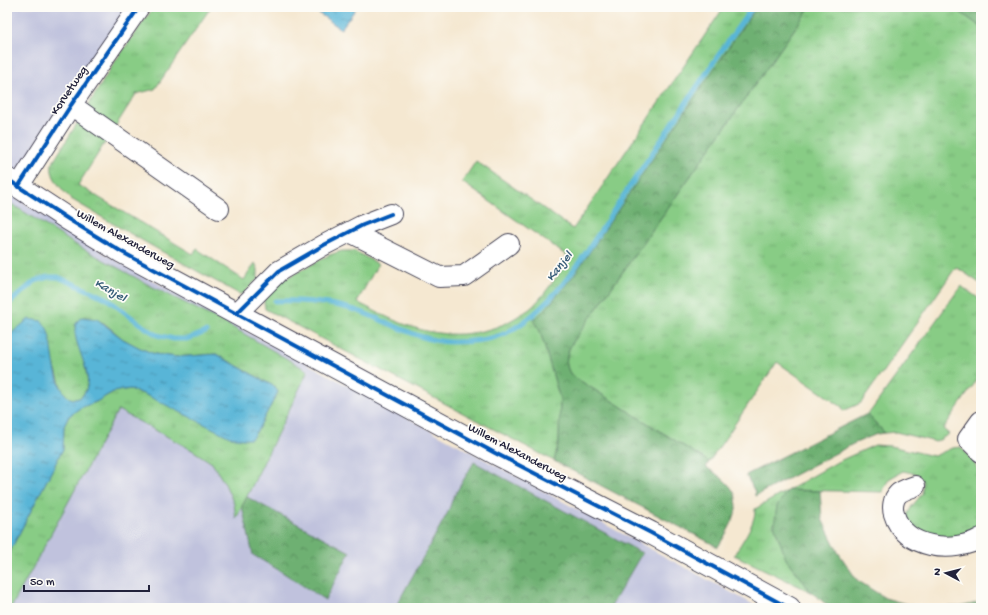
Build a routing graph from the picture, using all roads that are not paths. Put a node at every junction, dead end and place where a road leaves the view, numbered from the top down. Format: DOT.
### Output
graph roads {
  1 [pos="139,7"];
  2 [pos="71,105"];
  3 [pos="13,183"];
  4 [pos="219,209"];
  5 [pos="391,214"];
  6 [pos="350,232"];
  7 [pos="509,244"];
  8 [pos="237,313"];
  9 [pos="981,421"];
  10 [pos="981,452"];
  11 [pos="915,486"];
  12 [pos="981,538"];
  13 [pos="789,608"];
  1 -- 2 [label="street, Korvetweg"];
  2 -- 3 [label="street, Korvetweg"];
  2 -- 4 [label="street, Korvetweg"];
  3 -- 8 [label="street, Willem Alexanderweg"];
  5 -- 6 [label="street"];
  6 -- 7 [label="street"];
  6 -- 8 [label="street"];
  8 -- 13 [label="street, Willem Alexanderweg"];
  9 -- 10 [label="street"];
  11 -- 12 [label="street"];
}
